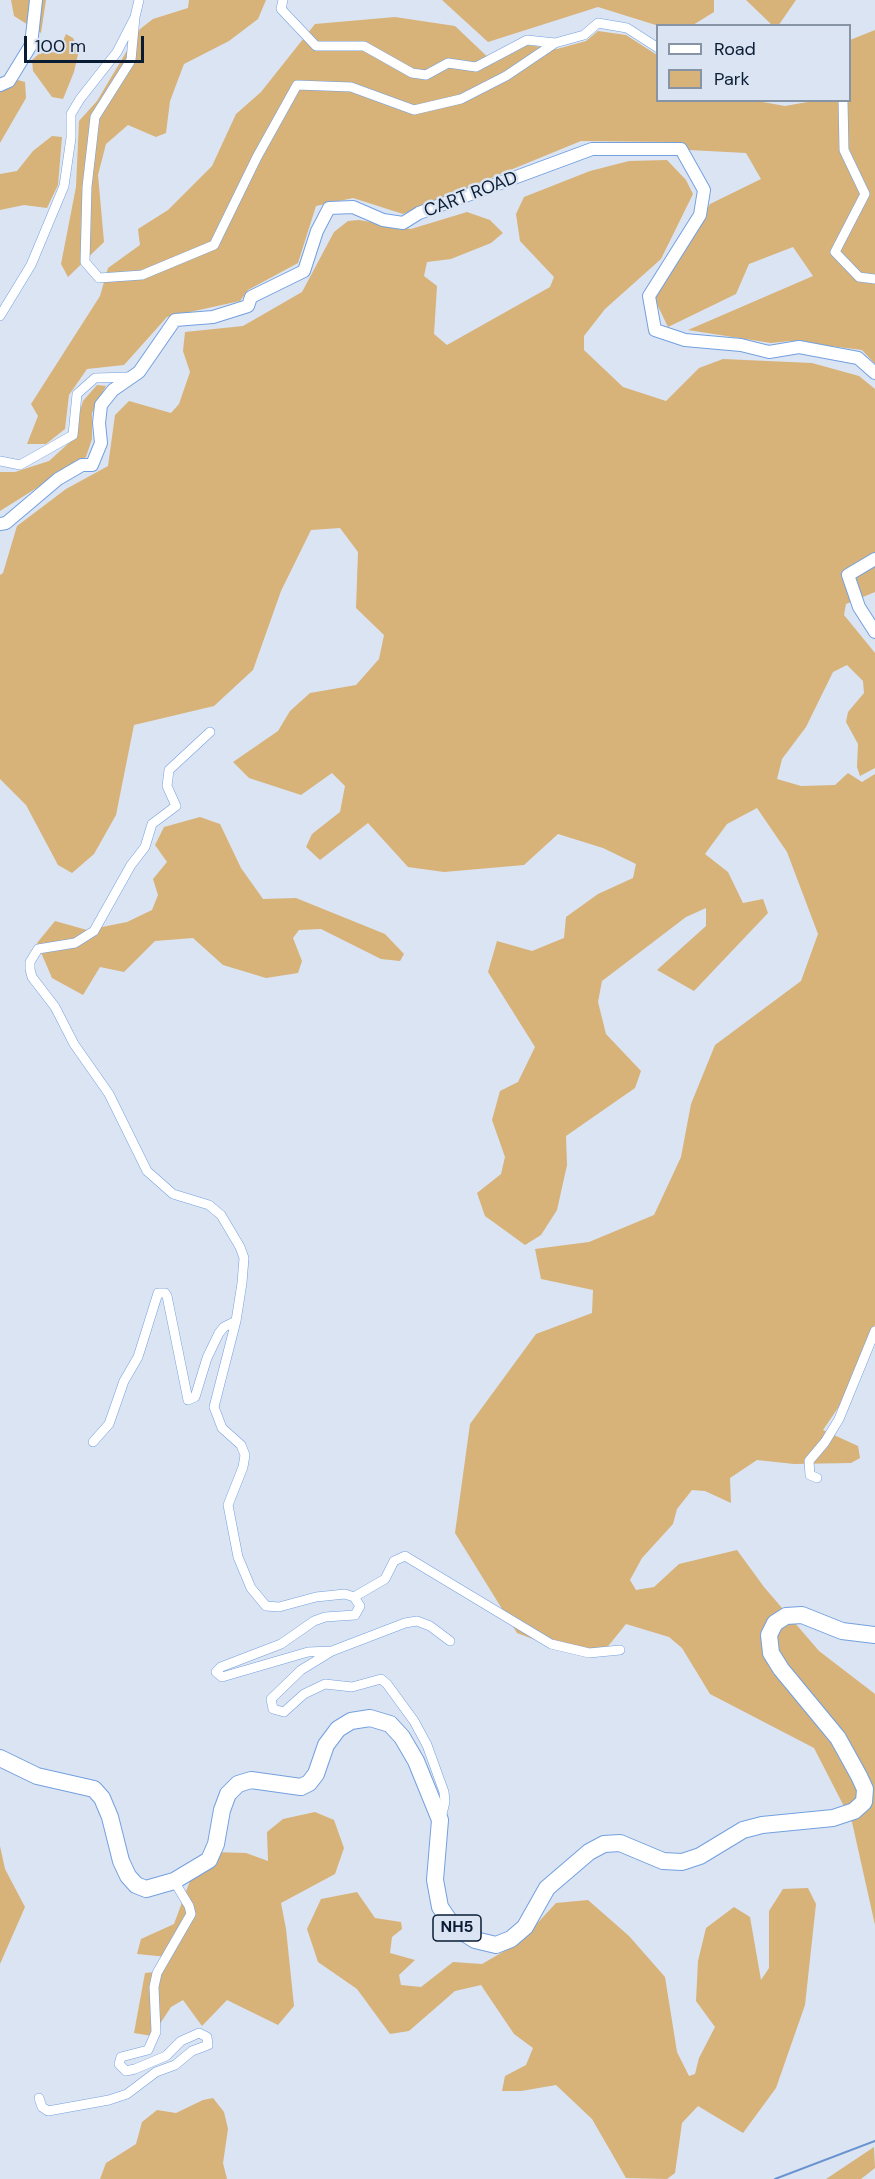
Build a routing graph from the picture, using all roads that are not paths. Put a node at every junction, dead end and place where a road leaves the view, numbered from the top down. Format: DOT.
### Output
graph roads {
  1 [pos="36,0"];
  2 [pos="139,0"];
  3 [pos="284,0"];
  4 [pos="135,16"];
  5 [pos="555,43"];
  6 [pos="656,47"];
  7 [pos="0,86"];
  8 [pos="843,102"];
  9 [pos="875,279"];
  10 [pos="0,316"];
  11 [pos="875,373"];
  12 [pos="132,377"];
  13 [pos="0,461"];
  14 [pos="0,524"];
  15 [pos="875,559"];
  16 [pos="875,632"];
  17 [pos="210,732"];
  18 [pos="236,1321"];
  19 [pos="875,1331"];
  20 [pos="93,1442"];
  21 [pos="817,1478"];
  22 [pos="354,1597"];
  23 [pos="875,1635"];
  24 [pos="450,1641"];
  25 [pos="620,1650"];
  26 [pos="332,1651"];
  27 [pos="0,1758"];
  28 [pos="440,1820"];
  29 [pos="174,1881"];
  30 [pos="39,2097"];
  1 -- 7 [label="main road"];
  2 -- 4 [label="street"];
  3 -- 5 [label="street"];
  4 -- 5 [label="street"];
  4 -- 10 [label="street"];
  5 -- 6 [label="street"];
  8 -- 9 [label="street"];
  11 -- 12 [label="main road, CART ROAD"];
  12 -- 13 [label="street"];
  12 -- 14 [label="main road, CART ROAD"];
  15 -- 16 [label="main road"];
  17 -- 18 [label="street"];
  18 -- 20 [label="street"];
  18 -- 22 [label="street"];
  19 -- 21 [label="street"];
  22 -- 25 [label="street"];
  22 -- 26 [label="street"];
  23 -- 28 [label="highway, NH5"];
  24 -- 26 [label="street"];
  26 -- 28 [label="street"];
  27 -- 29 [label="highway, NH5"];
  28 -- 29 [label="highway, NH5"];
  29 -- 30 [label="street"];
}
